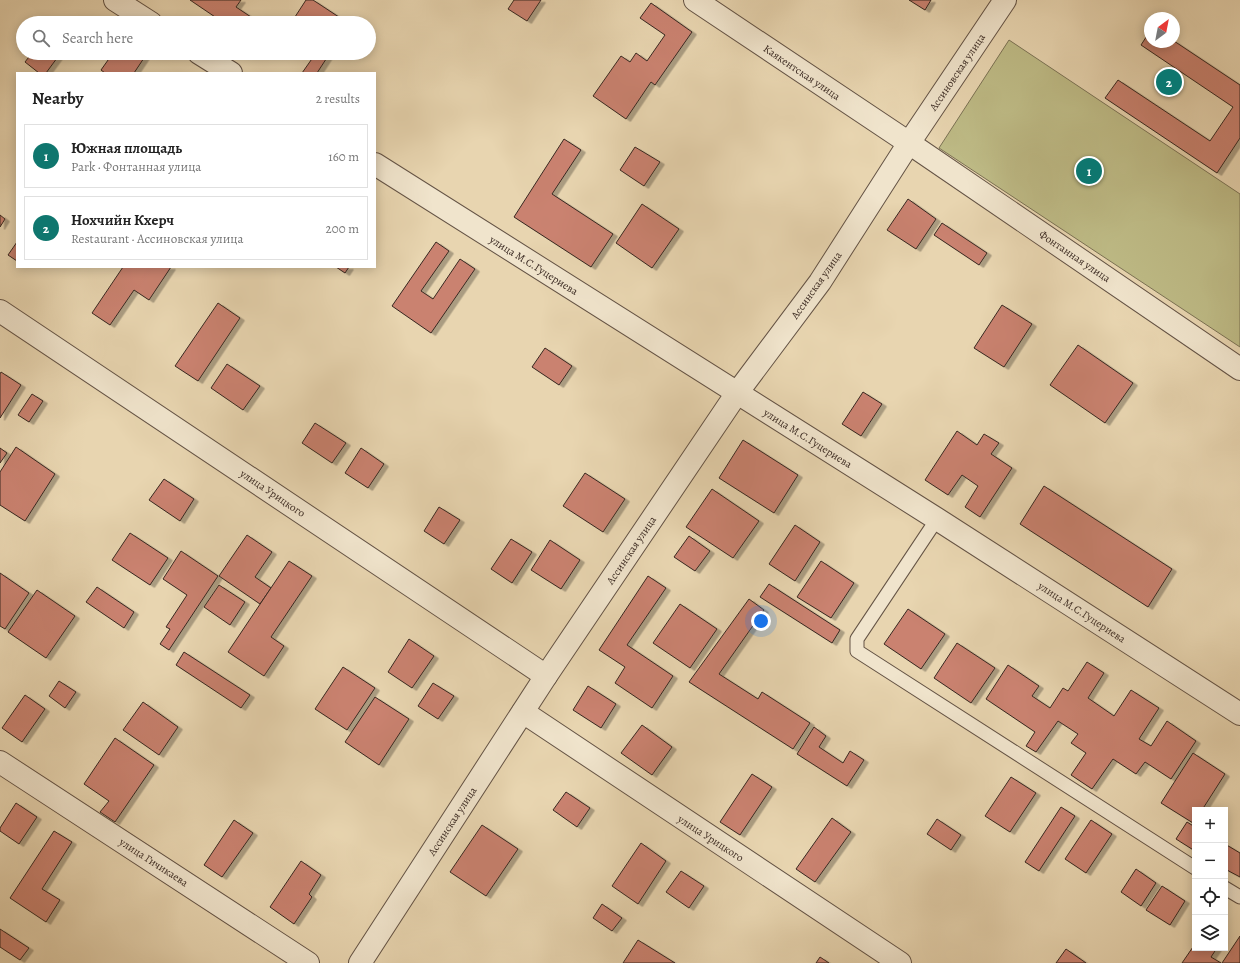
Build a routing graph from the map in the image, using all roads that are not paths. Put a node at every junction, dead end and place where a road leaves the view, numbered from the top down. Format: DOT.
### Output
graph roads {
  1 [pos="115,0"];
  2 [pos="695,0"];
  3 [pos="1005,0"];
  4 [pos="141,16"];
  5 [pos="210,60"];
  6 [pos="229,72"];
  7 [pos="909,143"];
  8 [pos="376,165"];
  9 [pos="0,311"];
  10 [pos="1240,369"];
  11 [pos="737,393"];
  12 [pos="937,519"];
  13 [pos="546,676"];
  14 [pos="523,712"];
  15 [pos="1240,714"];
  16 [pos="0,762"];
  17 [pos="1192,866"];
  18 [pos="1228,890"];
  19 [pos="1240,897"];
  20 [pos="308,963"];
  21 [pos="360,963"];
  22 [pos="900,963"];
  1 -- 4 [label="street"];
  2 -- 7 [label="street, Каякентская улица"];
  3 -- 7 [label="street, Ассиновская улица"];
  5 -- 6 [label="street"];
  7 -- 10 [label="street, Фонтанная улица"];
  7 -- 11 [label="street, Ассинская улица"];
  8 -- 11 [label="street, улица М.С.Гуцериева"];
  9 -- 13 [label="street, улица Урицкого"];
  11 -- 12 [label="street, улица М.С.Гуцериева"];
  11 -- 13 [label="street, Ассинская улица"];
  12 -- 15 [label="street, улица М.С.Гуцериева"];
  12 -- 17 [label="lane"];
  13 -- 14 [label="street, Ассинская улица"];
  14 -- 21 [label="street, Ассинская улица"];
  14 -- 22 [label="street, улица Урицкого"];
  16 -- 20 [label="street, улица Гичикаева"];
  18 -- 19 [label="lane"];
}
